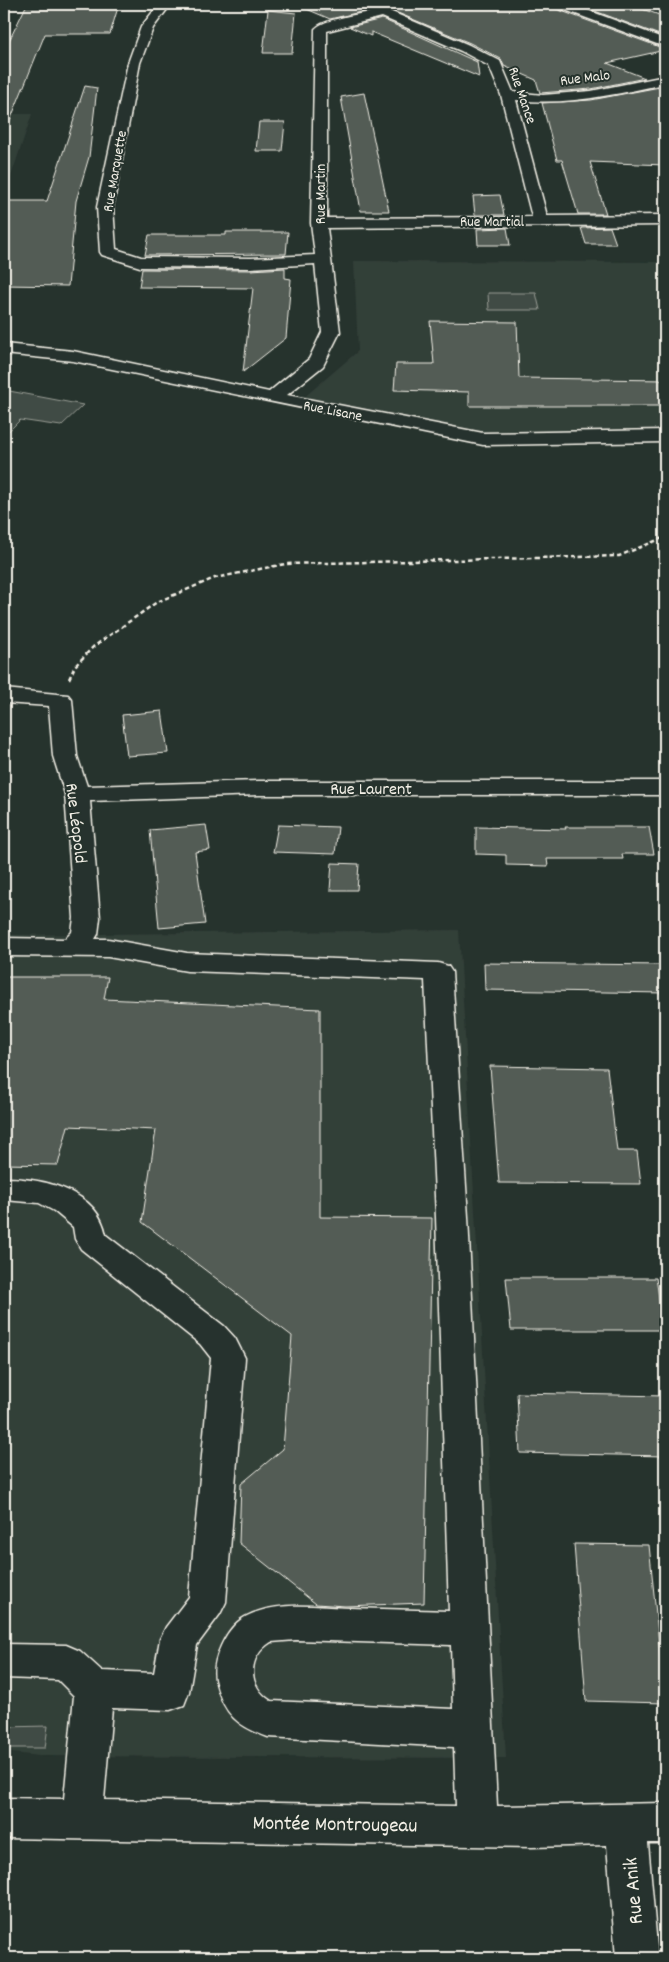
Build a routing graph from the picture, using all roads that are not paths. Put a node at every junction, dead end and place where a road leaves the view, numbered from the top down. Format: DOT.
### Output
graph roads {
  1 [pos="165,4"];
  2 [pos="360,4"];
  3 [pos="561,4"];
  4 [pos="383,13"];
  5 [pos="665,44"];
  6 [pos="665,80"];
  7 [pos="508,95"];
  8 [pos="665,220"];
  9 [pos="541,221"];
  10 [pos="319,223"];
  11 [pos="322,258"];
  12 [pos="4,349"];
  13 [pos="273,398"];
  14 [pos="665,436"];
  15 [pos="4,696"];
  16 [pos="665,788"];
  17 [pos="77,794"];
  18 [pos="80,932"];
  19 [pos="4,946"];
  20 [pos="4,1189"];
  21 [pos="469,1629"];
  22 [pos="4,1661"];
  23 [pos="94,1690"];
  24 [pos="474,1729"];
  25 [pos="4,1818"];
  26 [pos="82,1819"];
  27 [pos="646,1824"];
  28 [pos="477,1826"];
  29 [pos="638,1958"];
  1 -- 11 [label="street, Rue Marquette"];
  2 -- 4 [label="street, Rue Mance"];
  3 -- 5 [label="street"];
  4 -- 7 [label="street, Rue Mance"];
  4 -- 10 [label="street, Rue Martin"];
  6 -- 7 [label="street, Rue Malo"];
  7 -- 9 [label="street, Rue Mance"];
  8 -- 9 [label="street, Rue Martial"];
  9 -- 10 [label="street, Rue Martial"];
  10 -- 11 [label="street, Rue Martin"];
  11 -- 13 [label="street, Rue Martin"];
  12 -- 13 [label="street, Rue Lisane"];
  13 -- 14 [label="street, Rue Lisane"];
  15 -- 17 [label="street, Rue Léopold"];
  16 -- 17 [label="street, Rue Laurent"];
  17 -- 18 [label="street, Rue Léopold"];
  18 -- 19 [label="street"];
  18 -- 21 [label="street"];
  20 -- 23 [label="street"];
  21 -- 24 [label="street"];
  21 -- 24 [label="street"];
  22 -- 23 [label="street"];
  23 -- 26 [label="street"];
  24 -- 28 [label="street"];
  25 -- 26 [label="street, Montée Montrougeau"];
  26 -- 28 [label="street, Montée Montrougeau"];
  27 -- 28 [label="street, Montée Montrougeau"];
  27 -- 29 [label="street, Rue Anik"];
}
